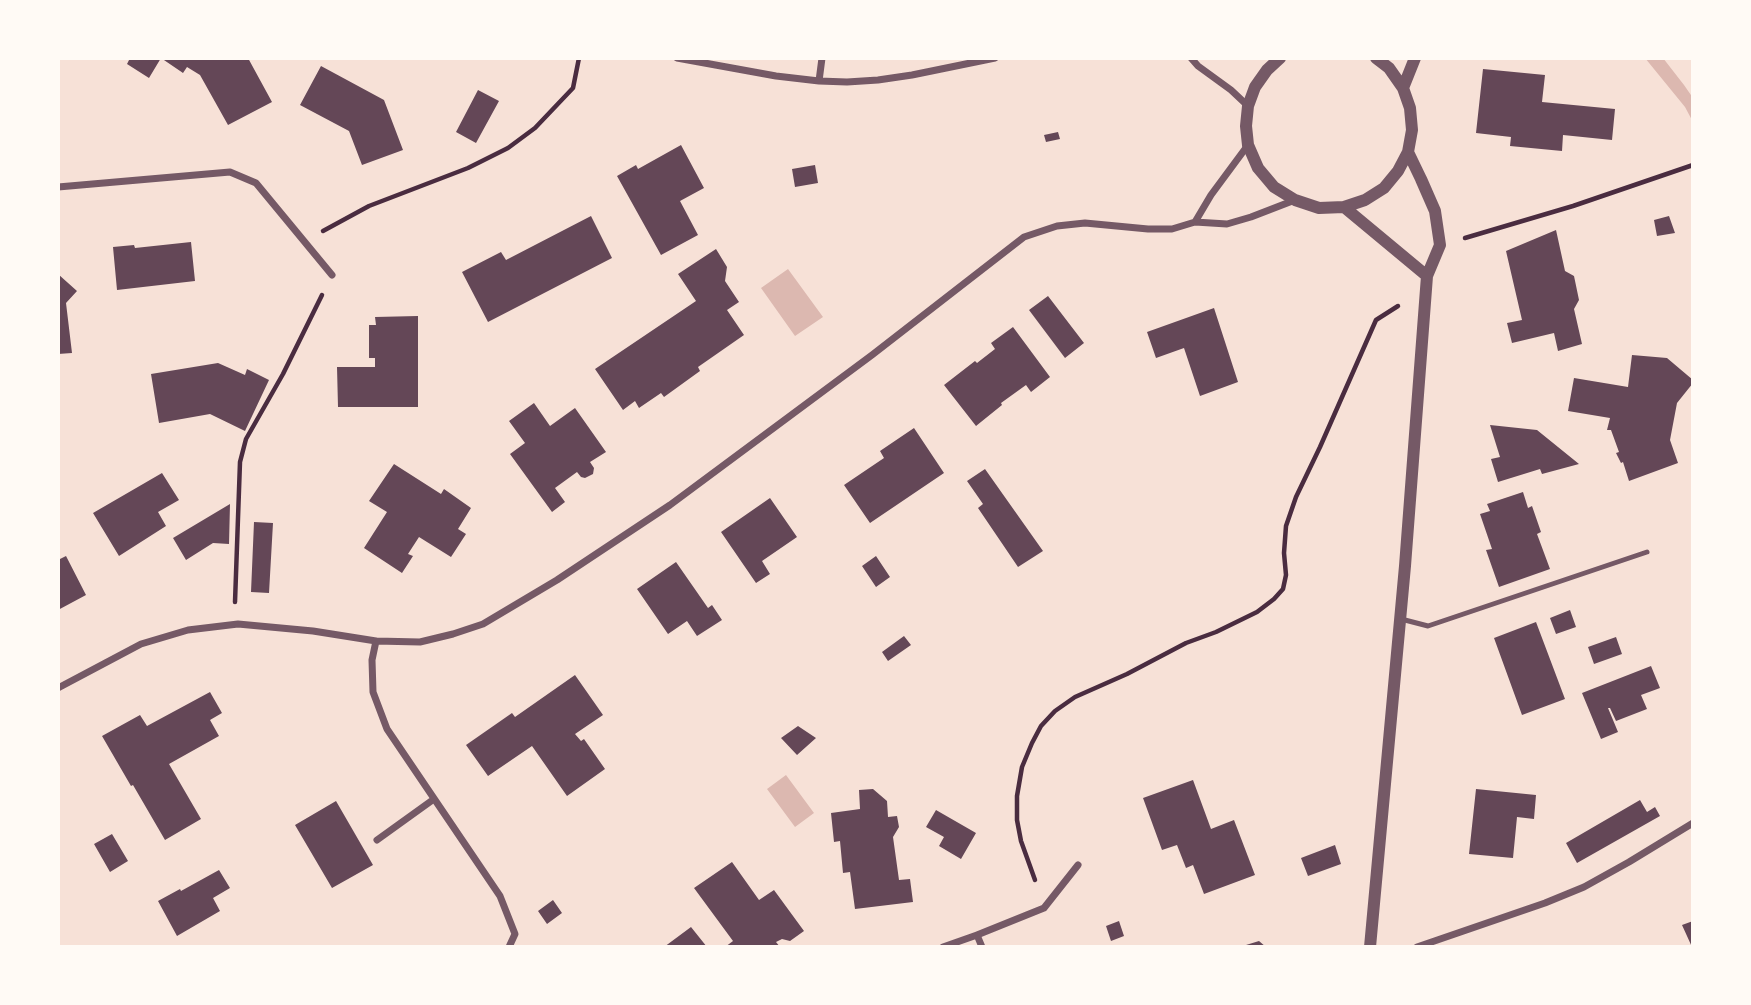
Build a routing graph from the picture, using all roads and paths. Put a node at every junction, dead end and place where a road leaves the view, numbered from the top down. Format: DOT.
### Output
graph roads {
  1 [pos="579,58"];
  2 [pos="677,58"];
  3 [pos="822,58"];
  4 [pos="995,58"];
  5 [pos="1191,58"];
  6 [pos="1280,58"];
  7 [pos="1376,58"];
  8 [pos="1415,58"];
  9 [pos="819,81"];
  10 [pos="1403,88"];
  11 [pos="1248,106"];
  12 [pos="1248,145"];
  13 [pos="1408,152"];
  14 [pos="1693,165"];
  15 [pos="58,187"];
  16 [pos="1295,200"];
  17 [pos="1344,207"];
  18 [pos="1195,222"];
  19 [pos="304,241"];
  20 [pos="1440,245"];
  21 [pos="332,275"];
  22 [pos="1427,276"];
  23 [pos="1647,552"];
  24 [pos="1401,619"];
  25 [pos="234,624"];
  26 [pos="376,641"];
  27 [pos="58,688"];
  28 [pos="434,799"];
  29 [pos="1693,823"];
  30 [pos="377,840"];
  31 [pos="1078,865"];
  32 [pos="1044,908"];
  33 [pos="977,934"];
  34 [pos="509,947"];
  35 [pos="943,947"];
  36 [pos="982,947"];
  37 [pos="1370,947"];
  38 [pos="1417,947"];
  1 -- 19 [label="path"];
  2 -- 9 [label="street"];
  3 -- 9 [label="street"];
  4 -- 9 [label="street"];
  5 -- 11 [label="street"];
  6 -- 11 [label="street"];
  7 -- 10 [label="street"];
  8 -- 10 [label="street"];
  10 -- 13 [label="street"];
  11 -- 12 [label="street"];
  12 -- 16 [label="street"];
  12 -- 18 [label="street"];
  13 -- 17 [label="street"];
  13 -- 20 [label="street"];
  14 -- 20 [label="path"];
  15 -- 19 [label="street"];
  16 -- 17 [label="street"];
  16 -- 18 [label="street"];
  17 -- 22 [label="street"];
  18 -- 26 [label="street"];
  19 -- 21 [label="street"];
  20 -- 22 [label="street"];
  21 -- 25 [label="path"];
  22 -- 24 [label="street"];
  22 -- 32 [label="path"];
  23 -- 24 [label="lane"];
  24 -- 37 [label="street"];
  25 -- 26 [label="street"];
  25 -- 27 [label="street"];
  26 -- 28 [label="street"];
  28 -- 30 [label="street"];
  28 -- 34 [label="street"];
  29 -- 38 [label="street"];
  31 -- 32 [label="street"];
  32 -- 33 [label="street"];
  33 -- 35 [label="street"];
  33 -- 36 [label="street"];
}
